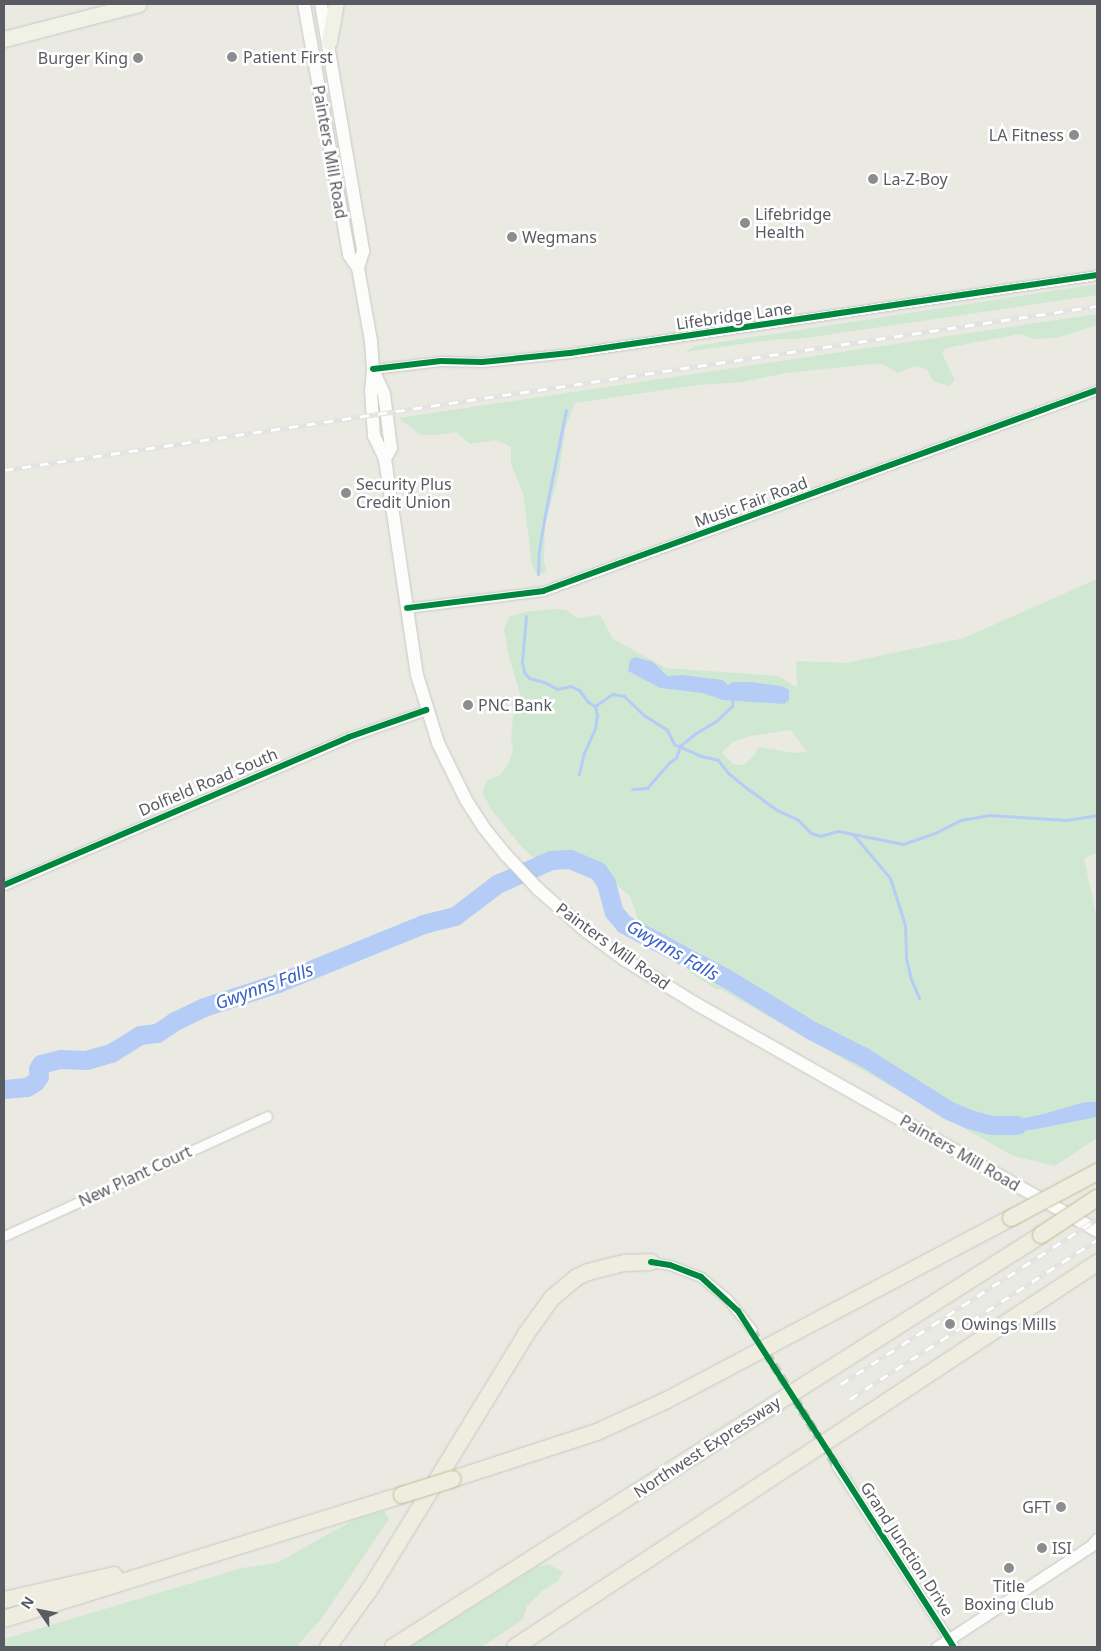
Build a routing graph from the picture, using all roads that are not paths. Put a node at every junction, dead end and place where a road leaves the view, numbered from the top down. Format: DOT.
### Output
graph roads {
  1 [pos="140,4"];
  2 [pos="304,4"];
  3 [pos="321,4"];
  4 [pos="336,4"];
  5 [pos="4,39"];
  6 [pos="329,42"];
  7 [pos="358,268"];
  8 [pos="1097,275"];
  9 [pos="373,369"];
  10 [pos="1097,390"];
  11 [pos="407,608"];
  12 [pos="426,710"];
  13 [pos="4,885"];
  14 [pos="267,1116"];
  15 [pos="1097,1172"];
  16 [pos="1097,1198"];
  17 [pos="1097,1231"];
  18 [pos="4,1236"];
  19 [pos="651,1262"];
  20 [pos="1096,1264"];
  21 [pos="752,1330"];
  22 [pos="836,1466"];
  23 [pos="1095,1543"];
  24 [pos="223,1551"];
  25 [pos="4,1600"];
  26 [pos="4,1619"];
  27 [pos="952,1643"];
  28 [pos="328,1647"];
  29 [pos="393,1647"];
  30 [pos="515,1647"];
  31 [pos="937,1647"];
  1 -- 5 [label="main road"];
  2 -- 7 [label="main road, Painters Mill Road"];
  3 -- 6 [label="main road, Painters Mill Road"];
  4 -- 6 [label="main road"];
  6 -- 7 [label="main road, Painters Mill Road"];
  7 -- 9 [label="main road, Painters Mill Road"];
  8 -- 9 [label="street, Lifebridge Lane"];
  9 -- 11 [label="main road, Painters Mill Road"];
  10 -- 11 [label="street, Music Fair Road"];
  11 -- 12 [label="main road, Painters Mill Road"];
  12 -- 13 [label="street, Dolfield Road South"];
  12 -- 17 [label="main road, Painters Mill Road"];
  14 -- 18 [label="street, New Plant Court"];
  15 -- 24 [label="highway, bridge"];
  16 -- 29 [label="highway, Northwest Expressway, bridge"];
  19 -- 21 [label="street"];
  19 -- 28 [label="highway"];
  20 -- 30 [label="highway"];
  22 -- 27 [label="street, Grand Junction Drive"];
  23 -- 27 [label="street"];
  24 -- 25 [label="highway"];
  24 -- 26 [label="highway"];
  27 -- 31 [label="street"];
}
